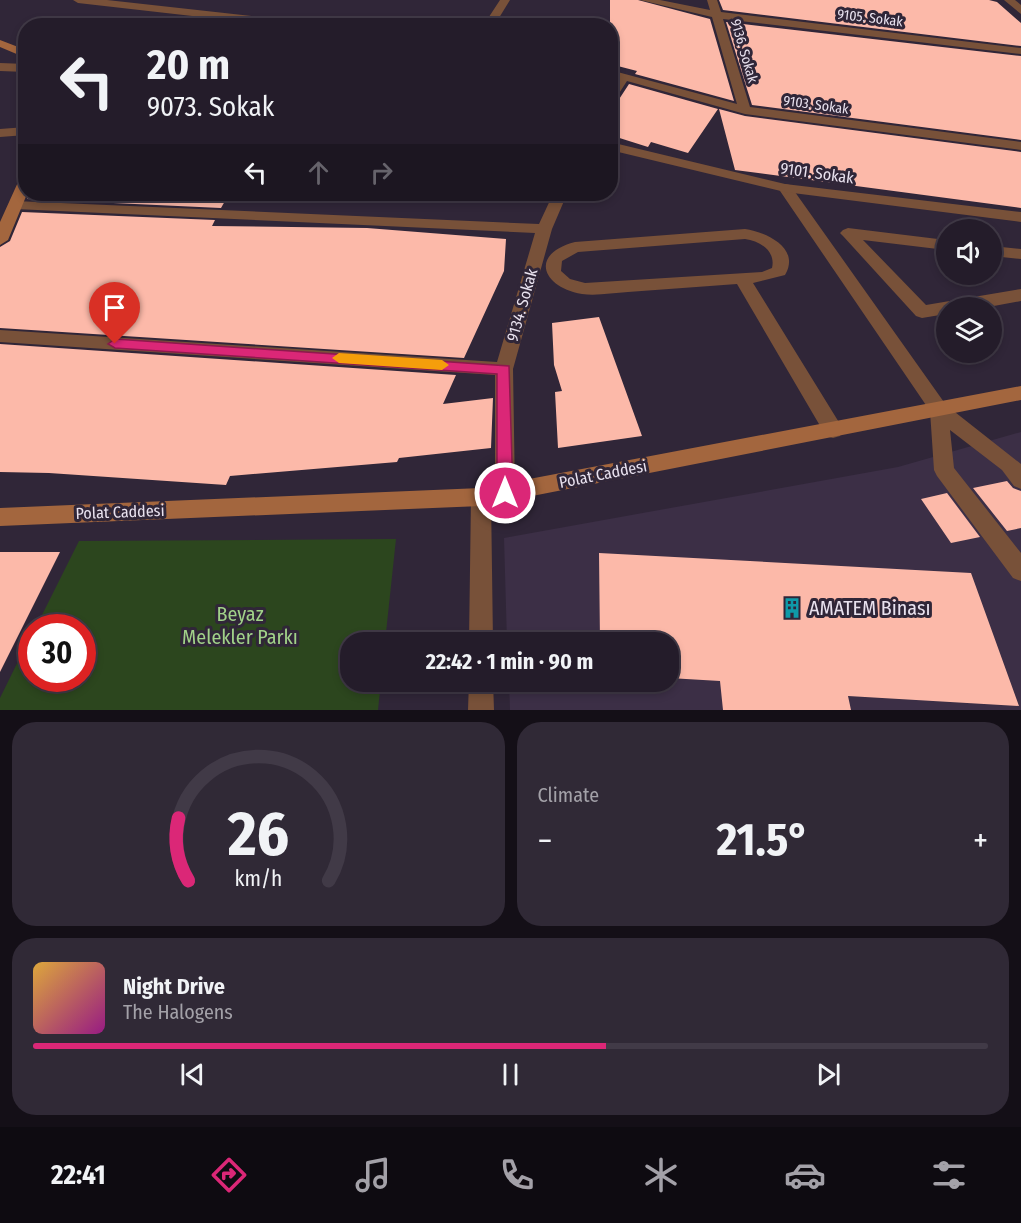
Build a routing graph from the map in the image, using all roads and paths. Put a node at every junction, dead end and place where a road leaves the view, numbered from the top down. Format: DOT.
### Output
graph roads {
  1 [pos="78,0"];
  2 [pos="505,0"];
  3 [pos="645,0"];
  4 [pos="712,0"];
  5 [pos="1009,0"];
  6 [pos="1021,11"];
  7 [pos="717,15"];
  8 [pos="242,18"];
  9 [pos="493,18"];
  10 [pos="0,43"];
  11 [pos="18,51"];
  12 [pos="1021,51"];
  13 [pos="0,67"];
  14 [pos="18,68"];
  15 [pos="618,75"];
  16 [pos="745,110"];
  17 [pos="18,132"];
  18 [pos="0,133"];
  19 [pos="1021,146"];
  20 [pos="618,148"];
  21 [pos="785,188"];
  22 [pos="18,199"];
  23 [pos="557,201"];
  24 [pos="15,206"];
  25 [pos="1021,217"];
  26 [pos="544,230"];
  27 [pos="0,240"];
  28 [pos="936,244"];
  29 [pos="1002,252"];
  30 [pos="1021,254"];
  31 [pos="877,264"];
  32 [pos="840,269"];
  33 [pos="742,278"];
  34 [pos="1021,295"];
  35 [pos="1002,298"];
  36 [pos="936,310"];
  37 [pos="0,336"];
  38 [pos="504,369"];
  39 [pos="1021,393"];
  40 [pos="939,410"];
  41 [pos="833,430"];
  42 [pos="1021,480"];
  43 [pos="505,493"];
  44 [pos="481,497"];
  45 [pos="0,517"];
  46 [pos="1021,571"];
  47 [pos="481,632"];
  48 [pos="481,692"];
  49 [pos="482,710"];
  1 -- 8 [label="street"];
  2 -- 9 [label="street"];
  3 -- 7 [label="street, 9105. Sokak"];
  4 -- 7 [label="street, 9136. Sokak"];
  5 -- 6 [label="street"];
  7 -- 12 [label="street, 9105. Sokak"];
  7 -- 16 [label="street, 9136. Sokak"];
  10 -- 11 [label="main road"];
  13 -- 14 [label="street"];
  15 -- 16 [label="street, 9103. Sokak"];
  16 -- 19 [label="street, 9103. Sokak"];
  17 -- 18 [label="street"];
  20 -- 21 [label="street, 9101. Sokak"];
  21 -- 25 [label="street, 9101. Sokak"];
  21 -- 32 [label="street"];
  22 -- 24 [label="main road"];
  23 -- 26 [label="street, 9134. Sokak"];
  24 -- 26 [label="street"];
  24 -- 27 [label="main road"];
  26 -- 38 [label="street, 9134. Sokak"];
  28 -- 31 [label="street"];
  29 -- 30 [label="street"];
  31 -- 32 [label="street"];
  31 -- 36 [label="street"];
  32 -- 40 [label="street"];
  33 -- 33 [label="street"];
  33 -- 41 [label="street"];
  34 -- 35 [label="street"];
  37 -- 38 [label="street"];
  38 -- 43 [label="street, 9134. Sokak"];
  39 -- 40 [label="main road, Polat Caddesi"];
  40 -- 41 [label="main road, Polat Caddesi"];
  40 -- 42 [label="street"];
  40 -- 46 [label="street"];
  41 -- 43 [label="main road, Polat Caddesi"];
  43 -- 44 [label="main road, Polat Caddesi"];
  44 -- 45 [label="main road, Polat Caddesi"];
  44 -- 47 [label="street"];
  48 -- 49 [label="street"];
}
